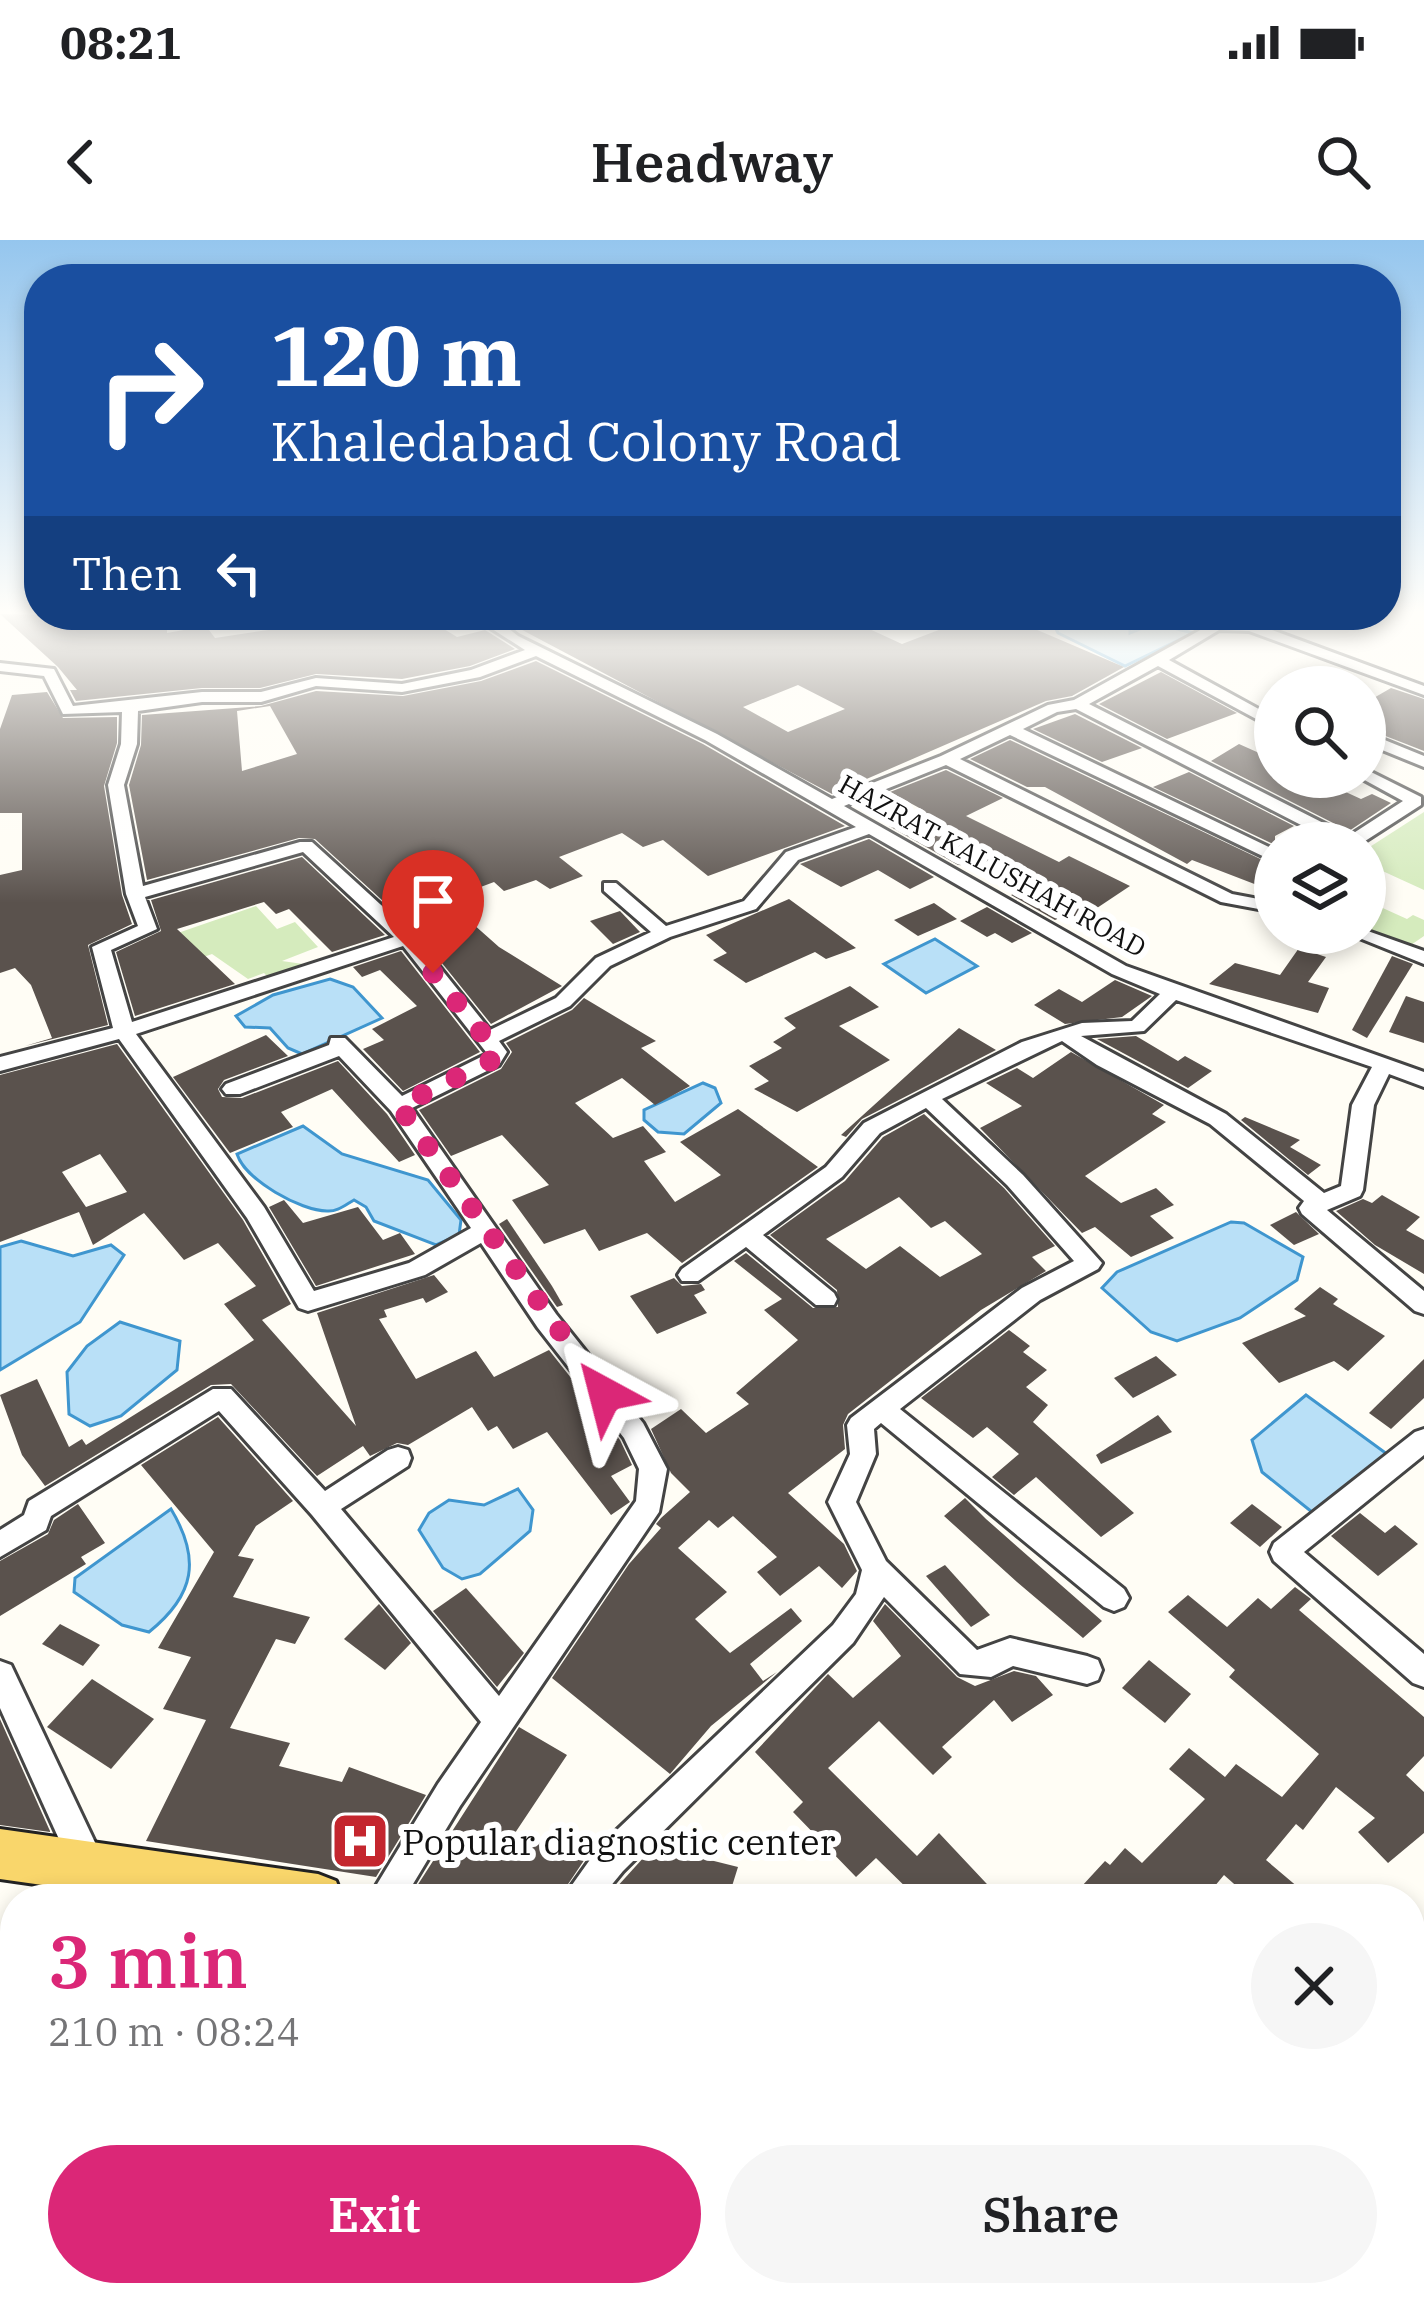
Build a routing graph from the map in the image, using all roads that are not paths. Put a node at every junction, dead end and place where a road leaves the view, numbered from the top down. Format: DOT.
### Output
graph roads {
  1 [pos="130,710"];
  2 [pos="657,710"];
  3 [pos="1048,710"];
  4 [pos="1090,710"];
  5 [pos="1011,729"];
  6 [pos="1386,746"];
  7 [pos="947,759"];
  8 [pos="1424,762"];
  9 [pos="1386,785"];
  10 [pos="831,806"];
  11 [pos="1309,822"];
  12 [pos="1382,822"];
  13 [pos="870,828"];
  14 [pos="1254,847"];
  15 [pos="610,887"];
  16 [pos="135,894"];
  17 [pos="1254,897"];
  18 [pos="1248,901"];
  19 [pos="1254,902"];
  20 [pos="663,933"];
  21 [pos="407,939"];
  22 [pos="1386,944"];
  23 [pos="1424,958"];
  24 [pos="1172,994"];
  25 [pos="124,1031"];
  26 [pos="1069,1037"];
  27 [pos="486,1040"];
  28 [pos="1384,1063"];
  29 [pos="0,1064"];
  30 [pos="1424,1080"];
  31 [pos="233,1089"];
  32 [pos="928,1098"];
  33 [pos="399,1106"];
  34 [pos="1321,1203"];
  35 [pos="486,1230"];
  36 [pos="745,1233"];
  37 [pos="690,1275"];
  38 [pos="825,1299"];
  39 [pos="1424,1305"];
  40 [pos="881,1408"];
  41 [pos="1424,1440"];
  42 [pos="398,1458"];
  43 [pos="322,1507"];
  44 [pos="0,1545"];
  45 [pos="876,1570"];
  46 [pos="1114,1598"];
  47 [pos="1087,1670"];
  48 [pos="1424,1672"];
  49 [pos="0,1675"];
  50 [pos="500,1721"];
  51 [pos="0,1854"];
  52 [pos="88,1865"];
  53 [pos="217,1884"];
  54 [pos="395,1884"];
  55 [pos="591,1884"];
  1 -- 16 [label="street"];
  2 -- 10 [label="street, HAZRAT KALUSHAH ROAD"];
  3 -- 5 [label="street"];
  4 -- 11 [label="street"];
  5 -- 7 [label="street"];
  5 -- 14 [label="street"];
  6 -- 8 [label="street"];
  7 -- 10 [label="street"];
  7 -- 18 [label="street"];
  9 -- 12 [label="street"];
  10 -- 13 [label="street, HAZRAT KALUSHAH ROAD"];
  13 -- 20 [label="street"];
  13 -- 24 [label="street, HAZRAT KALUSHAH ROAD"];
  15 -- 20 [label="street"];
  16 -- 21 [label="street"];
  16 -- 25 [label="street"];
  17 -- 18 [label="street"];
  18 -- 19 [label="street"];
  20 -- 27 [label="street"];
  21 -- 25 [label="street"];
  21 -- 27 [label="street"];
  22 -- 23 [label="street"];
  24 -- 26 [label="street"];
  24 -- 28 [label="street, HAZRAT KALUSHAH ROAD"];
  25 -- 29 [label="street"];
  25 -- 35 [label="street"];
  26 -- 32 [label="street"];
  26 -- 34 [label="street"];
  27 -- 33 [label="street"];
  28 -- 30 [label="street, HAZRAT KALUSHAH ROAD"];
  28 -- 34 [label="street"];
  31 -- 33 [label="street"];
  32 -- 36 [label="street"];
  32 -- 40 [label="street"];
  33 -- 35 [label="street"];
  34 -- 39 [label="street"];
  35 -- 50 [label="street"];
  36 -- 37 [label="street"];
  36 -- 38 [label="street"];
  40 -- 45 [label="street"];
  40 -- 46 [label="street"];
  41 -- 48 [label="street"];
  42 -- 43 [label="street"];
  43 -- 44 [label="street"];
  43 -- 50 [label="street"];
  45 -- 47 [label="street"];
  45 -- 55 [label="street"];
  49 -- 52 [label="street"];
  50 -- 54 [label="street"];
  51 -- 52 [label="main road"];
  52 -- 53 [label="main road"];
}
